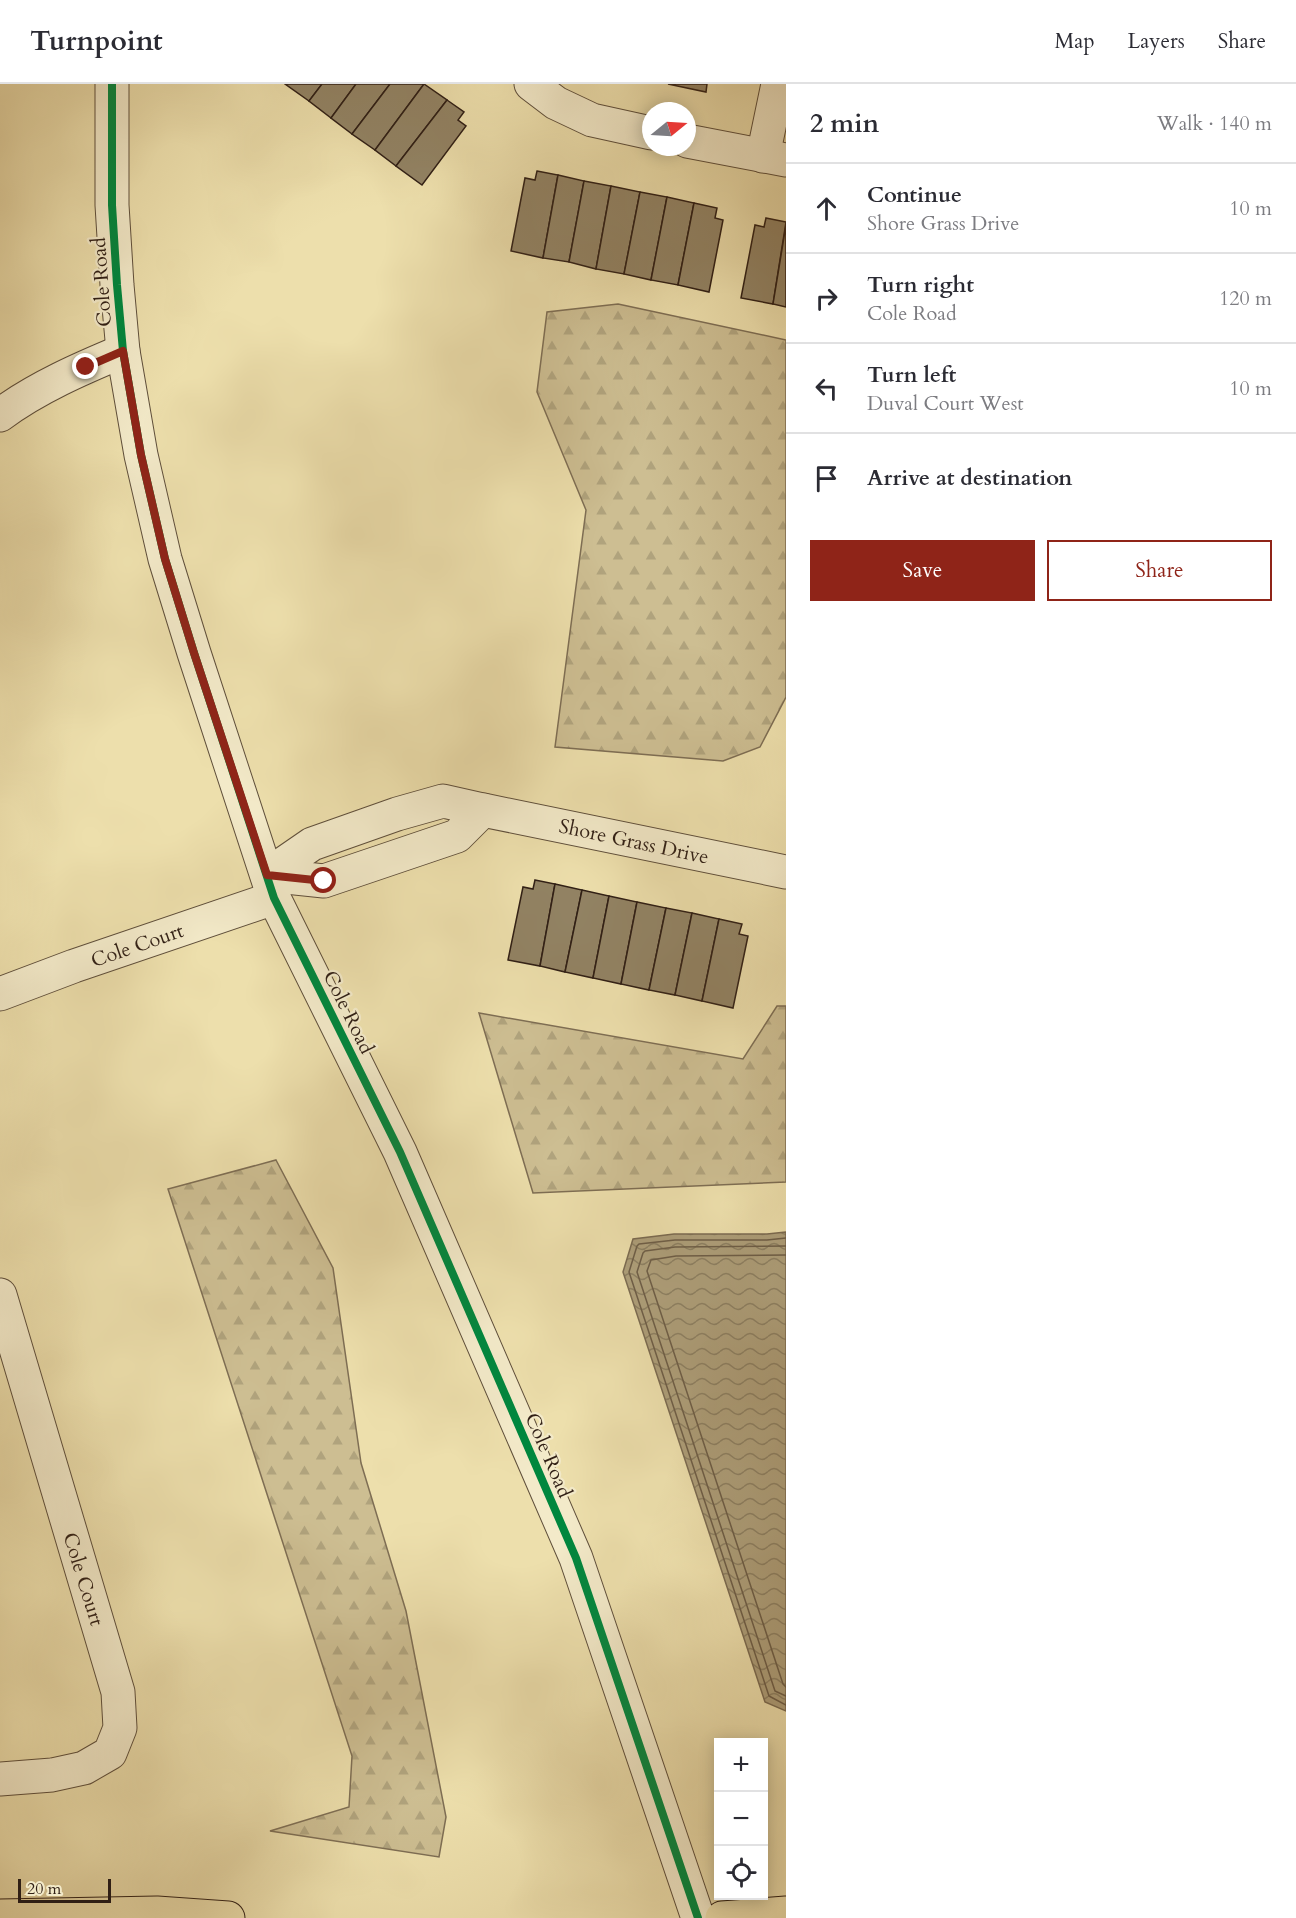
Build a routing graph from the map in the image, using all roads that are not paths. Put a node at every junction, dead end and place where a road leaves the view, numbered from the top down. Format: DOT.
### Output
graph roads {
  1 [pos="112,84"];
  2 [pos="531,84"];
  3 [pos="778,84"];
  4 [pos="642,132"];
  5 [pos="696,143"];
  6 [pos="775,158"];
  7 [pos="123,351"];
  8 [pos="0,415"];
  9 [pos="483,810"];
  10 [pos="397,814"];
  11 [pos="410,852"];
  12 [pos="786,872"];
  13 [pos="270,886"];
  14 [pos="0,994"];
  15 [pos="0,1295"];
  16 [pos="0,1779"];
  17 [pos="786,1913"];
  18 [pos="0,1916"];
  19 [pos="228,1918"];
  20 [pos="698,1918"];
  21 [pos="722,1918"];
  1 -- 7 [label="street, Cole Road"];
  2 -- 4 [label="street"];
  3 -- 6 [label="street"];
  5 -- 6 [label="street"];
  7 -- 8 [label="street"];
  7 -- 13 [label="street, Cole Road"];
  9 -- 10 [label="street, Shore Grass Drive"];
  9 -- 11 [label="street"];
  9 -- 12 [label="street, Shore Grass Drive"];
  10 -- 11 [label="street"];
  10 -- 13 [label="street, Shore Grass Drive"];
  11 -- 13 [label="street"];
  13 -- 14 [label="street, Cole Court"];
  13 -- 20 [label="street, Cole Road"];
  15 -- 16 [label="street, Cole Court"];
  17 -- 21 [label="highway"];
  18 -- 19 [label="highway"];
}
